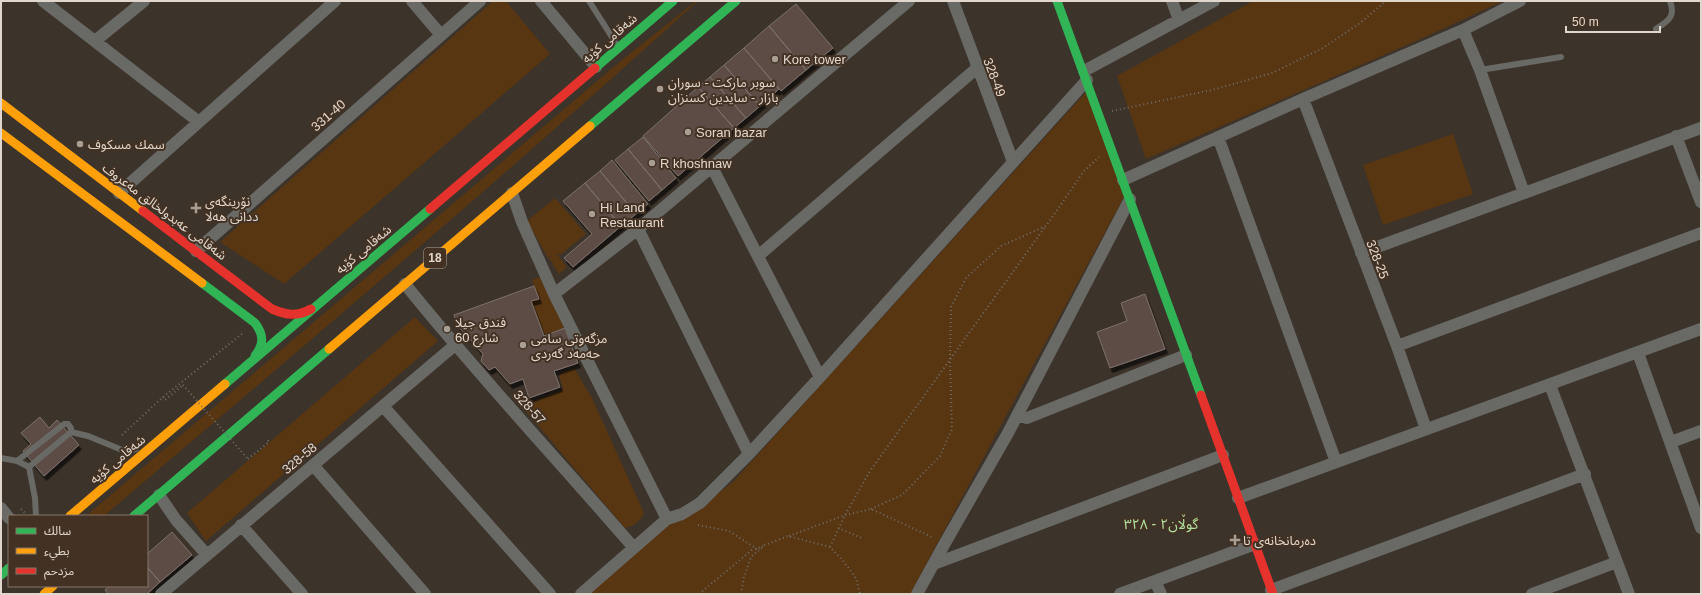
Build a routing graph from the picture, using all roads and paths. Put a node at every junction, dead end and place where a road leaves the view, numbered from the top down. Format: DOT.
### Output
graph roads {
  1 [pos="43,1"];
  2 [pos="144,1"];
  3 [pos="335,1"];
  4 [pos="412,1"];
  5 [pos="480,1"];
  6 [pos="541,1"];
  7 [pos="589,1"];
  8 [pos="673,1"];
  9 [pos="736,1"];
  10 [pos="909,1"];
  11 [pos="953,1"];
  12 [pos="1057,1"];
  13 [pos="1172,1"];
  14 [pos="1214,1"];
  15 [pos="1386,1"];
  16 [pos="1520,1"];
  17 [pos="1670,1"];
  18 [pos="1180,20"];
  19 [pos="1656,29"];
  20 [pos="1463,30"];
  21 [pos="441,35"];
  22 [pos="95,40"];
  23 [pos="619,47"];
  24 [pos="1561,57"];
  25 [pos="596,67"];
  26 [pos="977,68"];
  27 [pos="1480,70"];
  28 [pos="1086,75"];
  29 [pos="1303,99"];
  30 [pos="1,103"];
  31 [pos="1101,116"];
  32 [pos="199,122"];
  33 [pos="1701,128"];
  34 [pos="1,133"];
  35 [pos="1676,136"];
  36 [pos="1218,137"];
  37 [pos="1111,146"];
  38 [pos="1014,162"];
  39 [pos="712,167"];
  40 [pos="1123,180"];
  41 [pos="120,193"];
  42 [pos="512,193"];
  43 [pos="1524,193"];
  44 [pos="1130,199"];
  45 [pos="1701,202"];
  46 [pos="1046,226"];
  47 [pos="638,228"];
  48 [pos="1701,233"];
  49 [pos="196,251"];
  50 [pos="1361,253"];
  51 [pos="758,256"];
  52 [pos="209,275"];
  53 [pos="405,284"];
  54 [pos="554,294"];
  55 [pos="319,303"];
  56 [pos="1701,330"];
  57 [pos="244,332"];
  58 [pos="455,345"];
  59 [pos="1397,346"];
  60 [pos="1638,353"];
  61 [pos="1186,355"];
  62 [pos="950,360"];
  63 [pos="248,364"];
  64 [pos="820,377"];
  65 [pos="1550,385"];
  66 [pos="163,398"];
  67 [pos="383,406"];
  68 [pos="1017,414"];
  69 [pos="1426,430"];
  70 [pos="1701,431"];
  71 [pos="71,432"];
  72 [pos="122,435"];
  73 [pos="267,439"];
  74 [pos="160,440"];
  75 [pos="1670,442"];
  76 [pos="749,454"];
  77 [pos="1223,455"];
  78 [pos="1,458"];
  79 [pos="17,461"];
  80 [pos="1336,462"];
  81 [pos="313,465"];
  82 [pos="29,466"];
  83 [pos="1585,474"];
  84 [pos="159,495"];
  85 [pos="1238,498"];
  86 [pos="1,508"];
  87 [pos="22,509"];
  88 [pos="871,509"];
  89 [pos="27,515"];
  90 [pos="36,515"];
  91 [pos="71,515"];
  92 [pos="135,515"];
  93 [pos="845,515"];
  94 [pos="8,517"];
  95 [pos="668,519"];
  96 [pos="241,525"];
  97 [pos="698,525"];
  98 [pos="838,528"];
  99 [pos="1701,528"];
  100 [pos="788,536"];
  101 [pos="862,538"];
  102 [pos="944,543"];
  103 [pos="1255,544"];
  104 [pos="830,547"];
  105 [pos="634,548"];
  106 [pos="757,549"];
  107 [pos="207,555"];
  108 [pos="1617,562"];
  109 [pos="934,564"];
  110 [pos="1156,581"];
  111 [pos="52,587"];
  112 [pos="170,591"];
  113 [pos="1272,592"];
  114 [pos="44,594"];
  115 [pos="302,594"];
  116 [pos="425,594"];
  117 [pos="550,594"];
  118 [pos="581,594"];
  119 [pos="699,594"];
  120 [pos="740,594"];
  121 [pos="860,594"];
  122 [pos="917,594"];
  123 [pos="1120,594"];
  124 [pos="1160,594"];
  125 [pos="1532,594"];
  126 [pos="1629,594"];
  1 -- 22 [label="street"];
  2 -- 22 [label="street"];
  3 -- 32 [label="street"];
  4 -- 21 [label="street"];
  5 -- 21 [label="street, 331-40"];
  6 -- 25 [label="street"];
  7 -- 23 [label="lane"];
  8 -- 23 [label="main road, شەقامی کۆیە"];
  9 -- 42 [label="main road, 18"];
  10 -- 39 [label="street"];
  11 -- 26 [label="street, 328-49"];
  12 -- 28 [label="main road"];
  13 -- 18 [label="street"];
  14 -- 18 [label="street"];
  15 -- 31 [label="path"];
  16 -- 20 [label="street"];
  17 -- 19 [label="lane"];
  18 -- 28 [label="street"];
  20 -- 27 [label="street"];
  20 -- 29 [label="street"];
  21 -- 49 [label="street, 331-40"];
  22 -- 32 [label="street"];
  23 -- 25 [label="main road, شەقامی کۆیە"];
  24 -- 27 [label="lane"];
  25 -- 55 [label="main road, شەقامی کۆیە"];
  26 -- 38 [label="street, 328-49"];
  26 -- 51 [label="street"];
  27 -- 43 [label="street"];
  28 -- 31 [label="main road"];
  28 -- 38 [label="street"];
  29 -- 36 [label="street"];
  29 -- 50 [label="street, 328-25"];
  30 -- 41 [label="main road, شەقامی عەبدولخالق مەعروف"];
  31 -- 37 [label="main road"];
  32 -- 41 [label="street"];
  33 -- 35 [label="street"];
  34 -- 52 [label="main road, شەقامی عەبدولخالق مەعروف"];
  35 -- 43 [label="street"];
  35 -- 45 [label="street"];
  36 -- 40 [label="street"];
  36 -- 80 [label="street"];
  37 -- 40 [label="main road"];
  37 -- 46 [label="path"];
  38 -- 64 [label="street"];
  39 -- 47 [label="street"];
  39 -- 51 [label="street"];
  40 -- 44 [label="main road"];
  41 -- 49 [label="main road, شەقامی عەبدولخالق مەعروف"];
  42 -- 53 [label="main road, 18"];
  42 -- 54 [label="street"];
  43 -- 50 [label="street"];
  44 -- 61 [label="main road"];
  44 -- 68 [label="street"];
  46 -- 62 [label="path"];
  46 -- 62 [label="path"];
  47 -- 54 [label="street"];
  47 -- 76 [label="street"];
  48 -- 59 [label="street"];
  49 -- 52 [label="main road, شەقامی عەبدولخالق مەعروف"];
  50 -- 59 [label="street, 328-25"];
  51 -- 64 [label="street"];
  52 -- 55 [label="main road, شەقامی عەبدولخالق مەعروف"];
  52 -- 63 [label="main road, شەقامی عەبدولخالق مەعروف"];
  53 -- 58 [label="street, 328-57"];
  53 -- 84 [label="main road, 18"];
  54 -- 95 [label="street"];
  55 -- 63 [label="main road, شەقامی کۆیە"];
  56 -- 60 [label="street"];
  57 -- 66 [label="path"];
  58 -- 67 [label="street, 328-58"];
  58 -- 105 [label="street, 328-57"];
  59 -- 69 [label="street, 328-25"];
  60 -- 65 [label="street"];
  60 -- 75 [label="street"];
  61 -- 68 [label="street"];
  61 -- 77 [label="main road"];
  62 -- 88 [label="path"];
  62 -- 93 [label="path"];
  63 -- 74 [label="main road, شەقامی کۆیە"];
  64 -- 76 [label="street"];
  65 -- 69 [label="street"];
  65 -- 83 [label="street"];
  66 -- 72 [label="path"];
  66 -- 73 [label="path, bridge"];
  67 -- 81 [label="street, 328-58"];
  67 -- 117 [label="street"];
  68 -- 102 [label="street"];
  69 -- 80 [label="street"];
  70 -- 75 [label="street"];
  71 -- 74 [label="lane"];
  71 -- 79 [label="lane"];
  71 -- 82 [label="lane"];
  74 -- 91 [label="main road, شەقامی کۆیە"];
  75 -- 99 [label="street"];
  76 -- 95 [label="street"];
  77 -- 85 [label="main road"];
  77 -- 109 [label="street"];
  78 -- 79 [label="lane"];
  79 -- 82 [label="lane"];
  80 -- 85 [label="street"];
  81 -- 96 [label="street, 328-58"];
  81 -- 116 [label="street"];
  82 -- 90 [label="lane"];
  83 -- 108 [label="street"];
  83 -- 113 [label="street"];
  84 -- 92 [label="main road, 18"];
  84 -- 107 [label="street"];
  85 -- 103 [label="main road"];
  86 -- 94 [label="street"];
  87 -- 89 [label="path"];
  88 -- 93 [label="path"];
  88 -- 102 [label="path"];
  93 -- 98 [label="path"];
  93 -- 100 [label="path"];
  95 -- 105 [label="street"];
  96 -- 107 [label="street, 328-58"];
  96 -- 115 [label="street"];
  97 -- 106 [label="path"];
  98 -- 101 [label="path"];
  98 -- 104 [label="path"];
  100 -- 104 [label="path"];
  100 -- 106 [label="path"];
  102 -- 109 [label="street"];
  103 -- 110 [label="street"];
  103 -- 113 [label="main road"];
  104 -- 121 [label="path"];
  105 -- 118 [label="street"];
  106 -- 119 [label="path"];
  106 -- 120 [label="path"];
  107 -- 112 [label="street, 328-58"];
  108 -- 125 [label="street"];
  108 -- 126 [label="street"];
  109 -- 122 [label="street"];
  110 -- 123 [label="street"];
  110 -- 124 [label="street"];
  111 -- 114 [label="main road"];
}
